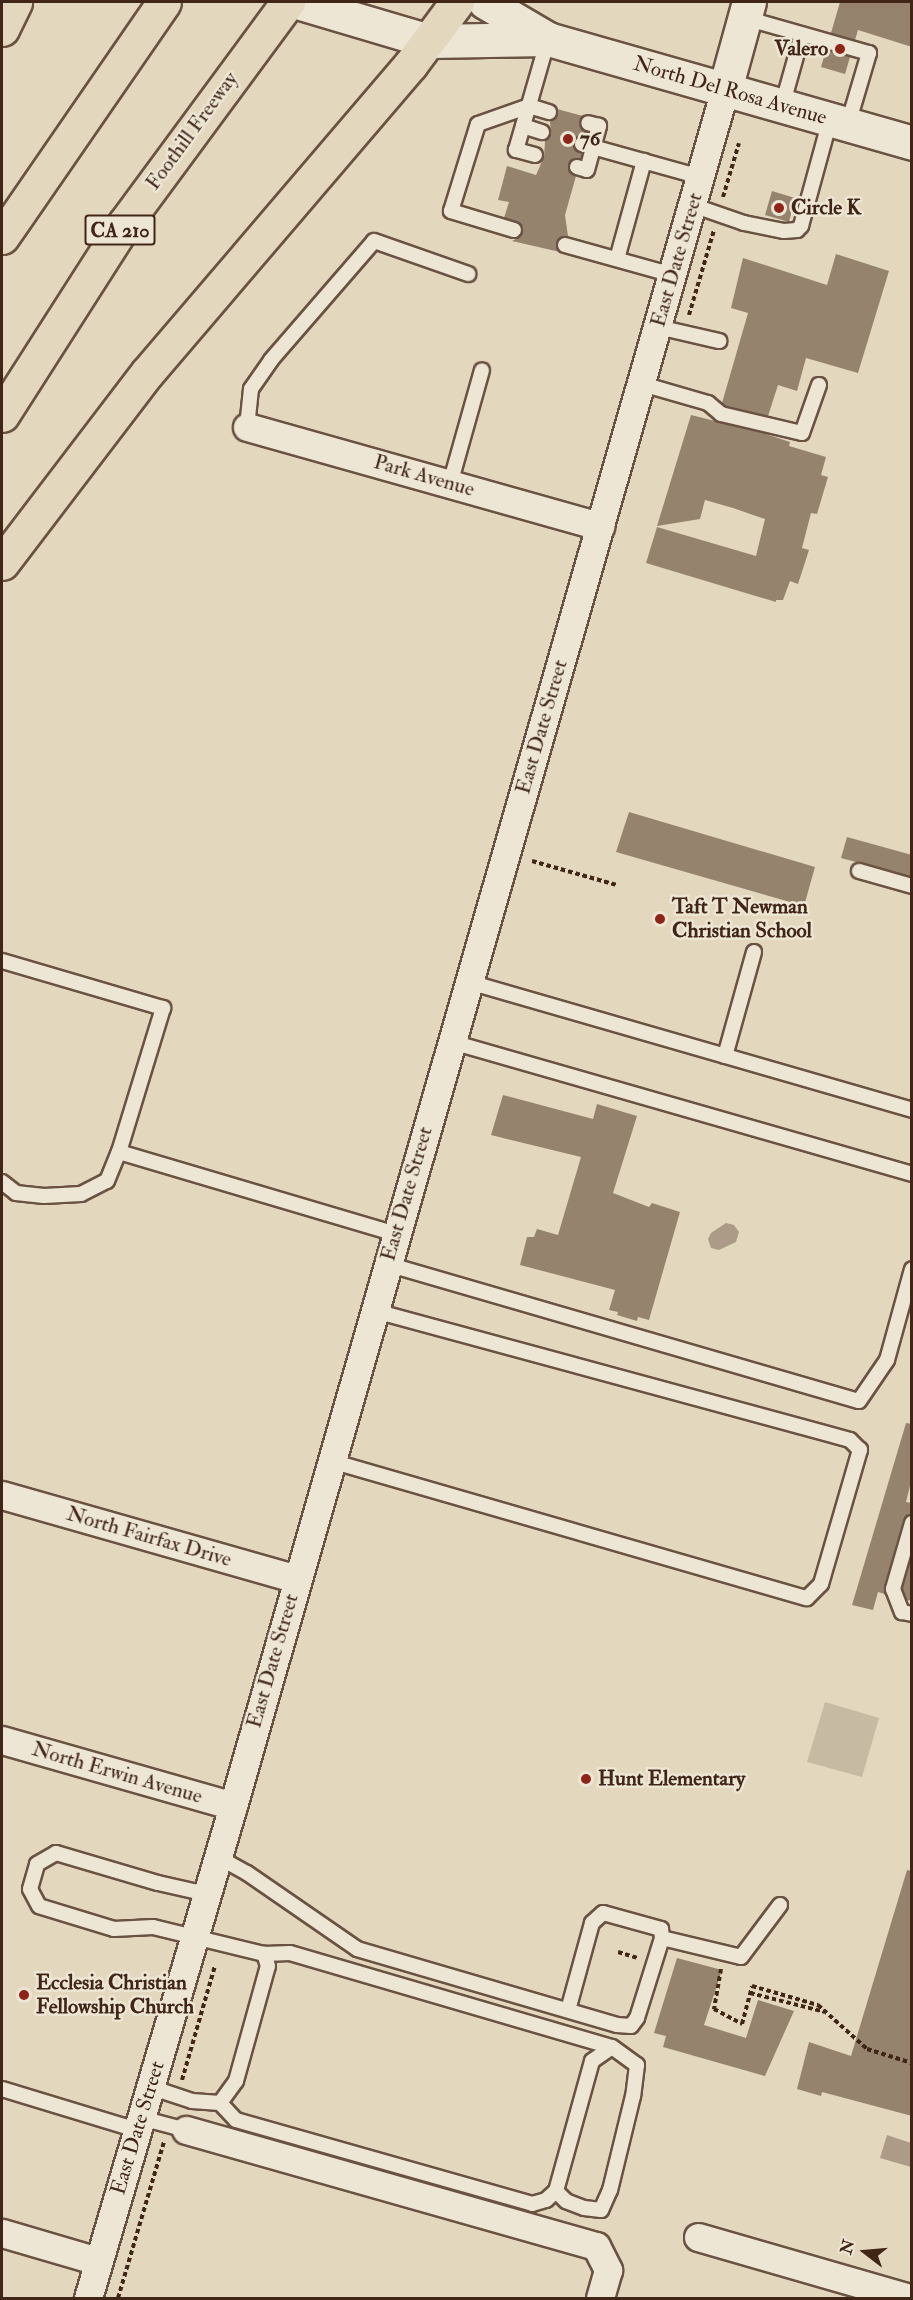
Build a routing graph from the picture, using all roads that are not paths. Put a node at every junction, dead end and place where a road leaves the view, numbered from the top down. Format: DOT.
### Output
graph roads {
  1 [pos="15,2"];
  2 [pos="288,2"];
  3 [pos="297,2"];
  4 [pos="457,2"];
  5 [pos="485,2"];
  6 [pos="747,10"];
  7 [pos="157,11"];
  8 [pos="2,29"];
  9 [pos="802,35"];
  10 [pos="548,39"];
  11 [pos="429,41"];
  12 [pos="725,89"];
  13 [pos="529,106"];
  14 [pos="782,106"];
  15 [pos="549,112"];
  16 [pos="839,122"];
  17 [pos="588,123"];
  18 [pos="523,126"];
  19 [pos="542,132"];
  20 [pos="912,143"];
  21 [pos="588,146"];
  22 [pos="535,155"];
  23 [pos="644,161"];
  24 [pos="577,167"];
  25 [pos="700,177"];
  26 [pos="692,205"];
  27 [pos="514,230"];
  28 [pos="2,237"];
  29 [pos="565,245"];
  30 [pos="617,259"];
  31 [pos="468,274"];
  32 [pos="673,275"];
  33 [pos="658,327"];
  34 [pos="719,341"];
  35 [pos="482,370"];
  36 [pos="642,384"];
  37 [pos="819,385"];
  38 [pos="2,415"];
  39 [pos="247,427"];
  40 [pos="450,484"];
  41 [pos="600,526"];
  42 [pos="2,563"];
  43 [pos="859,871"];
  44 [pos="912,886"];
  45 [pos="754,952"];
  46 [pos="2,961"];
  47 [pos="469,982"];
  48 [pos="452,1042"];
  49 [pos="724,1056"];
  50 [pos="912,1110"];
  51 [pos="119,1152"];
  52 [pos="912,1174"];
  53 [pos="2,1182"];
  54 [pos="396,1234"];
  55 [pos="387,1264"];
  56 [pos="912,1269"];
  57 [pos="374,1311"];
  58 [pos="331,1461"];
  59 [pos="2,1495"];
  60 [pos="912,1522"];
  61 [pos="296,1578"];
  62 [pos="912,1614"];
  63 [pos="2,1740"];
  64 [pos="233,1806"];
  65 [pos="218,1857"];
  66 [pos="207,1894"];
  67 [pos="780,1905"];
  68 [pos="194,1938"];
  69 [pos="662,1938"];
  70 [pos="264,1954"];
  71 [pos="568,2010"];
  72 [pos="612,2047"];
  73 [pos="150,2087"];
  74 [pos="2,2089"];
  75 [pos="220,2103"];
  76 [pos="139,2124"];
  77 [pos="186,2130"];
  78 [pos="556,2191"];
  79 [pos="2,2233"];
  80 [pos="698,2237"];
  81 [pos="98,2261"];
  82 [pos="894,2296"];
  83 [pos="88,2298"];
  84 [pos="600,2298"];
  1 -- 8 [label="highway"];
  2 -- 38 [label="highway, Foothill Freeway / CA 210"];
  3 -- 11 [label="main road, North Del Rosa Avenue"];
  4 -- 11 [label="highway"];
  5 -- 10 [label="main road, North Del Rosa Avenue"];
  6 -- 9 [label="lane"];
  6 -- 12 [label="main road"];
  7 -- 28 [label="highway"];
  9 -- 14 [label="lane"];
  9 -- 16 [label="lane"];
  10 -- 11 [label="main road, North Del Rosa Avenue"];
  10 -- 12 [label="main road, North Del Rosa Avenue"];
  10 -- 13 [label="lane"];
  11 -- 42 [label="highway"];
  12 -- 14 [label="main road, North Del Rosa Avenue"];
  12 -- 25 [label="street, East Date Street"];
  13 -- 15 [label="lane"];
  13 -- 18 [label="lane"];
  13 -- 27 [label="lane"];
  14 -- 16 [label="main road, North Del Rosa Avenue"];
  16 -- 20 [label="main road, North Del Rosa Avenue"];
  16 -- 26 [label="lane"];
  17 -- 21 [label="lane"];
  18 -- 19 [label="lane"];
  18 -- 22 [label="lane"];
  21 -- 23 [label="lane"];
  21 -- 24 [label="lane"];
  23 -- 25 [label="lane"];
  23 -- 30 [label="lane"];
  25 -- 26 [label="street, East Date Street"];
  26 -- 32 [label="street, East Date Street"];
  29 -- 30 [label="lane"];
  30 -- 32 [label="lane"];
  31 -- 39 [label="lane"];
  32 -- 33 [label="street, East Date Street"];
  33 -- 34 [label="lane"];
  33 -- 36 [label="street, East Date Street"];
  35 -- 40 [label="lane"];
  36 -- 37 [label="lane"];
  36 -- 41 [label="street, East Date Street"];
  39 -- 40 [label="street, Park Avenue"];
  40 -- 41 [label="street, Park Avenue"];
  41 -- 47 [label="street, East Date Street"];
  43 -- 44 [label="lane"];
  45 -- 49 [label="lane"];
  46 -- 51 [label="lane"];
  47 -- 48 [label="street, East Date Street"];
  47 -- 49 [label="lane"];
  48 -- 52 [label="lane"];
  48 -- 54 [label="street, East Date Street"];
  49 -- 50 [label="lane"];
  51 -- 53 [label="lane"];
  51 -- 54 [label="lane"];
  54 -- 55 [label="street, East Date Street"];
  55 -- 56 [label="lane"];
  55 -- 57 [label="street, East Date Street"];
  57 -- 58 [label="street, East Date Street"];
  57 -- 58 [label="lane"];
  58 -- 61 [label="street, East Date Street"];
  59 -- 61 [label="street, North Fairfax Drive"];
  60 -- 62 [label="lane"];
  61 -- 64 [label="street, East Date Street"];
  63 -- 64 [label="street, North Erwin Avenue"];
  64 -- 65 [label="street, East Date Street"];
  65 -- 66 [label="street, East Date Street"];
  65 -- 71 [label="lane"];
  66 -- 68 [label="street, East Date Street"];
  66 -- 68 [label="lane"];
  67 -- 69 [label="lane"];
  68 -- 70 [label="lane"];
  68 -- 73 [label="street, East Date Street"];
  69 -- 71 [label="lane"];
  69 -- 71 [label="lane"];
  70 -- 72 [label="lane"];
  70 -- 75 [label="lane"];
  72 -- 78 [label="lane"];
  72 -- 78 [label="lane"];
  73 -- 75 [label="lane"];
  73 -- 76 [label="street, East Date Street"];
  74 -- 76 [label="lane"];
  75 -- 78 [label="lane"];
  76 -- 77 [label="lane"];
  76 -- 81 [label="street, East Date Street"];
  77 -- 84 [label="street"];
  79 -- 81 [label="street"];
  80 -- 82 [label="street"];
  81 -- 83 [label="street, East Date Street"];
}
